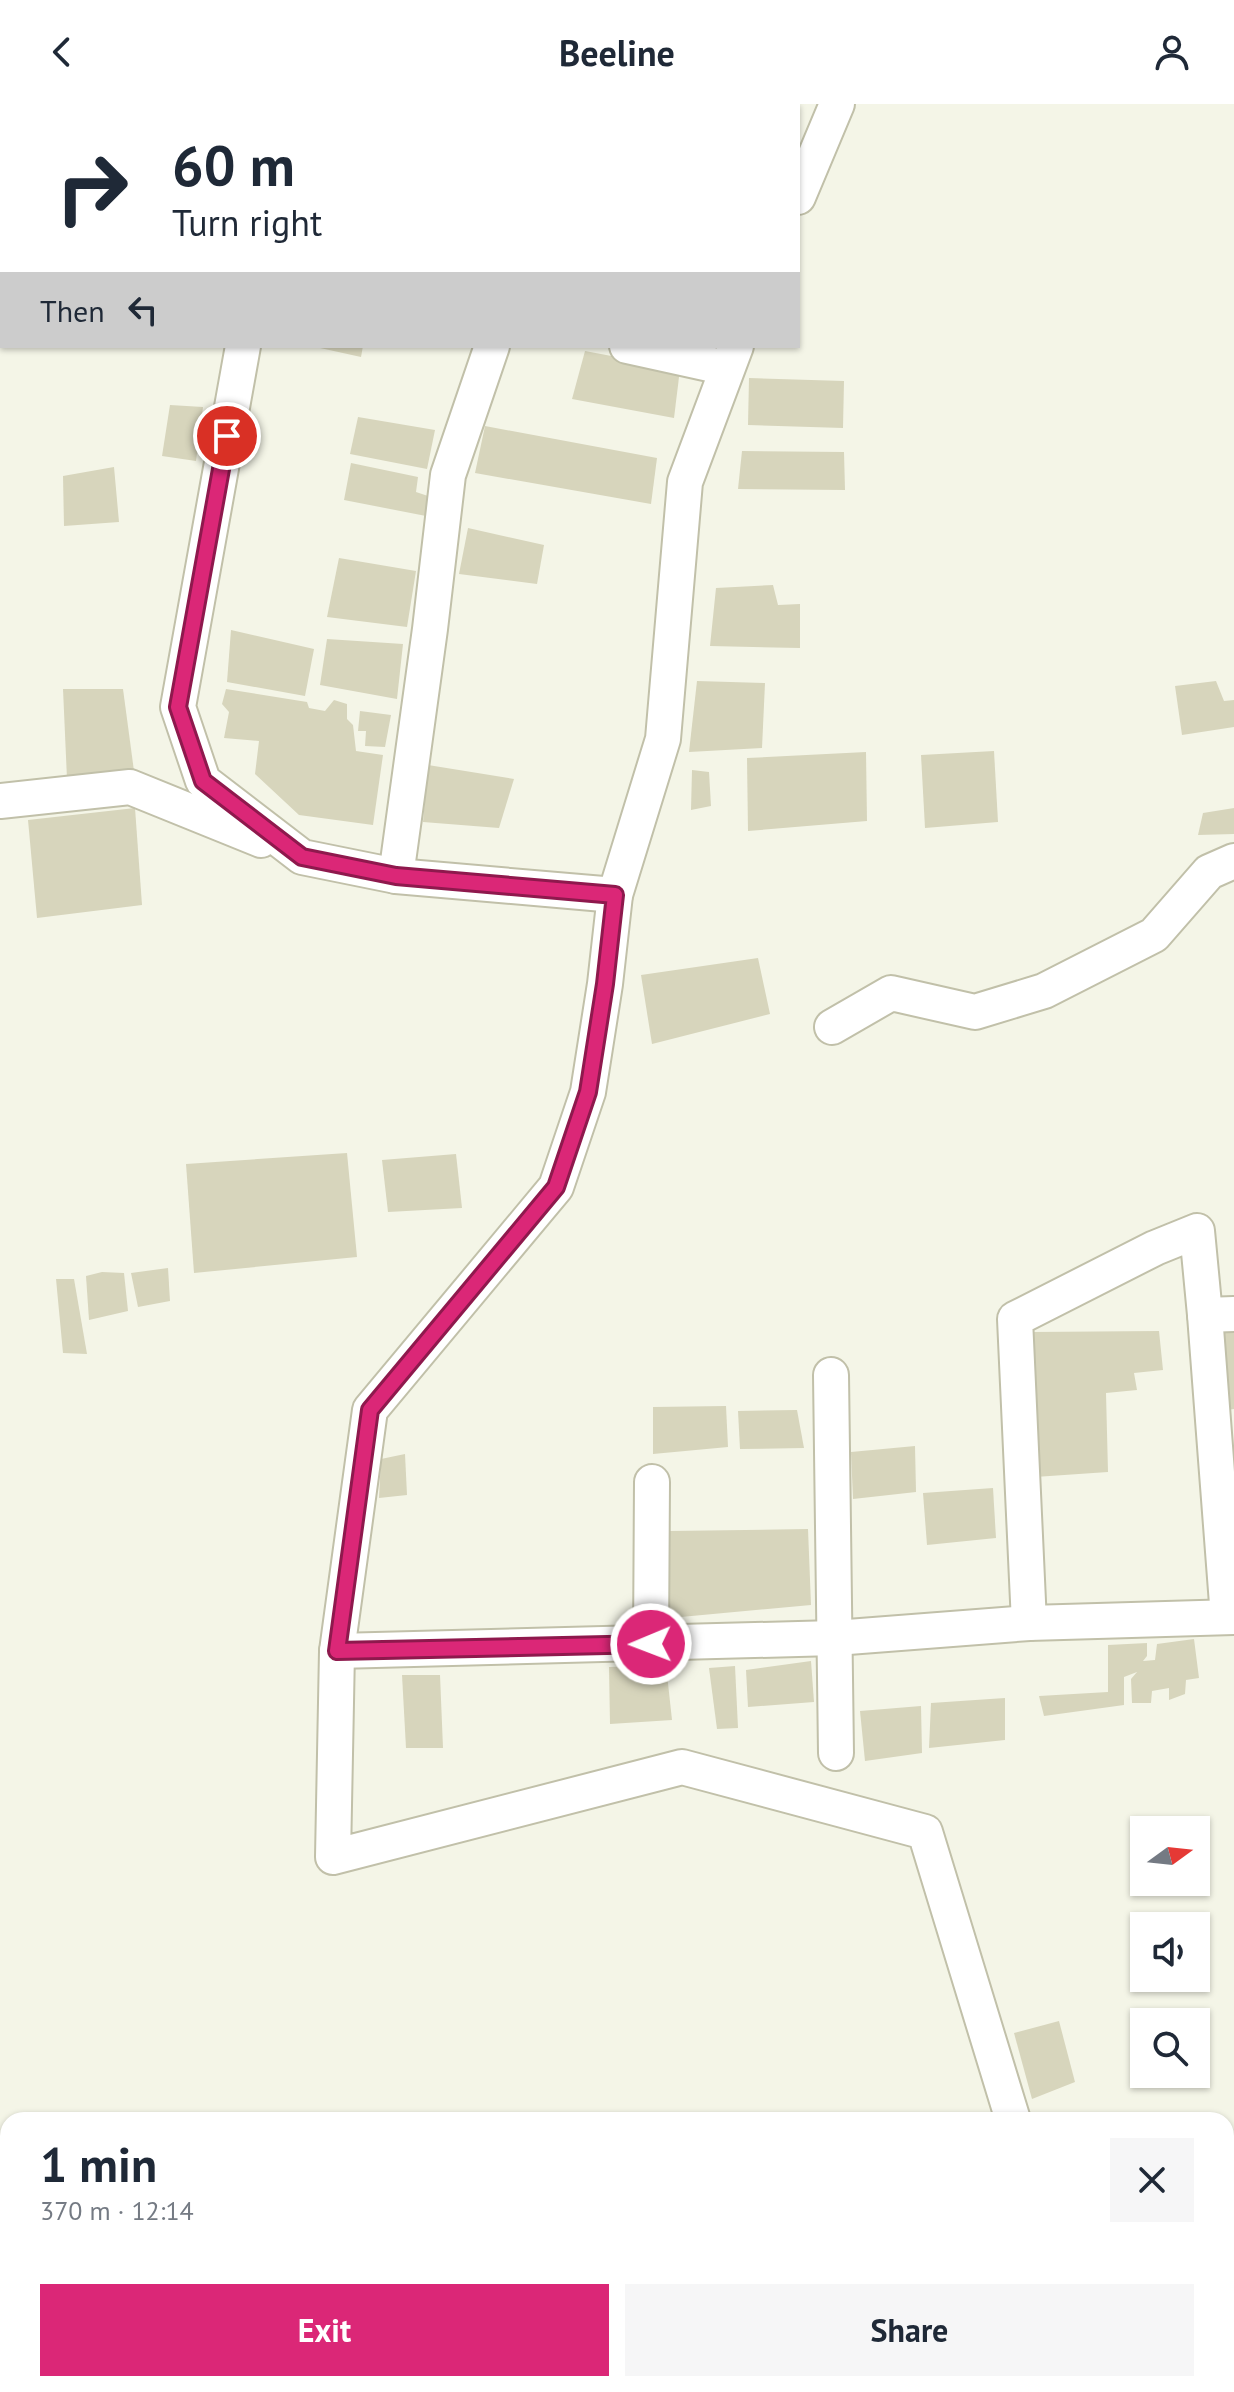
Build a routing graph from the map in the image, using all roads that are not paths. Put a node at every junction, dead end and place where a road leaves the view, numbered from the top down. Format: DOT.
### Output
graph roads {
  1 [pos="837,104"];
  2 [pos="800,192"];
  3 [pos="243,348"];
  4 [pos="491,348"];
  5 [pos="646,348"];
  6 [pos="731,357"];
  7 [pos="0,801"];
  8 [pos="302,857"];
  9 [pos="1234,861"];
  10 [pos="396,876"];
  11 [pos="615,895"];
  12 [pos="832,1027"];
  13 [pos="1219,1315"];
  14 [pos="831,1375"];
  15 [pos="652,1482"];
  16 [pos="1231,1617"];
  17 [pos="1029,1623"];
  18 [pos="835,1638"];
  19 [pos="651,1644"];
  20 [pos="337,1651"];
  21 [pos="836,1753"];
  22 [pos="1011,2112"];
  1 -- 2 [label="street"];
  3 -- 8 [label="street"];
  4 -- 10 [label="street"];
  5 -- 6 [label="street"];
  6 -- 11 [label="street"];
  7 -- 8 [label="street"];
  8 -- 10 [label="street"];
  9 -- 12 [label="street"];
  10 -- 11 [label="street"];
  11 -- 20 [label="street"];
  13 -- 16 [label="street"];
  13 -- 17 [label="street"];
  14 -- 18 [label="street"];
  15 -- 19 [label="street"];
  16 -- 17 [label="street"];
  17 -- 18 [label="street"];
  18 -- 19 [label="street"];
  18 -- 21 [label="street"];
  19 -- 20 [label="street"];
  20 -- 22 [label="street"];
}
